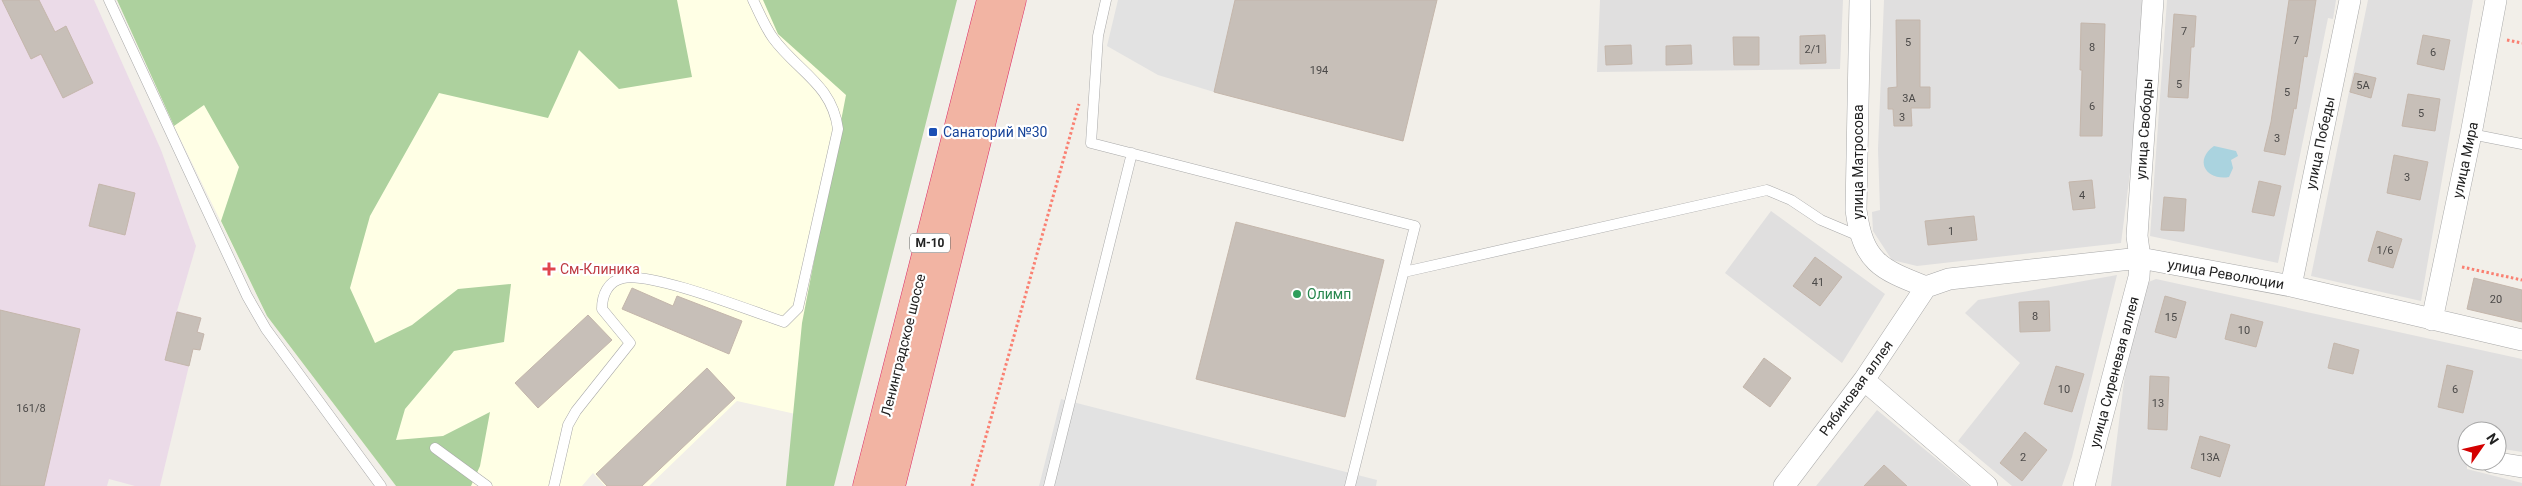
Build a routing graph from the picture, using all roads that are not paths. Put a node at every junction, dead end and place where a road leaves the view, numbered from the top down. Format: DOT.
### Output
graph roads {
  1 [pos="110,0"];
  2 [pos="753,0"];
  3 [pos="991,0"];
  4 [pos="1012,0"];
  5 [pos="1106,0"];
  6 [pos="1860,0"];
  7 [pos="2153,0"];
  8 [pos="2350,0"];
  9 [pos="2496,0"];
  10 [pos="2471,134"];
  11 [pos="2522,144"];
  12 [pos="1132,153"];
  13 [pos="1859,236"];
  14 [pos="2140,258"];
  15 [pos="1404,272"];
  16 [pos="2291,286"];
  17 [pos="1926,287"];
  18 [pos="2432,320"];
  19 [pos="2522,340"];
  20 [pos="1864,380"];
  21 [pos="435,448"];
  22 [pos="2507,464"];
  23 [pos="2522,467"];
  24 [pos="381,486"];
  25 [pos="487,486"];
  26 [pos="554,486"];
  27 [pos="867,486"];
  28 [pos="891,486"];
  29 [pos="1049,486"];
  30 [pos="1350,486"];
  31 [pos="1784,486"];
  32 [pos="1988,486"];
  33 [pos="2084,486"];
  1 -- 24 [label="lane"];
  2 -- 26 [label="lane"];
  3 -- 27 [label="highway, Ленинградское шоссе / М-10"];
  4 -- 28 [label="highway, Ленинградское шоссе / М-10"];
  5 -- 12 [label="lane"];
  6 -- 13 [label="street, улица Матросова"];
  7 -- 14 [label="street, улица Свободы"];
  8 -- 16 [label="street, улица Победы"];
  9 -- 10 [label="street, улица Мира"];
  10 -- 11 [label="lane"];
  10 -- 18 [label="street, улица Мира"];
  12 -- 15 [label="lane"];
  12 -- 29 [label="lane"];
  13 -- 15 [label="lane"];
  13 -- 17 [label="street, улица Матросова"];
  14 -- 16 [label="street, улица Революции"];
  14 -- 17 [label="street, улица Революции"];
  14 -- 33 [label="street, улица Сиреневая аллея"];
  15 -- 30 [label="lane"];
  16 -- 18 [label="street, улица Революции"];
  17 -- 20 [label="street, Рябиновая аллея"];
  18 -- 19 [label="street, улица Революции"];
  20 -- 31 [label="street, Рябиновая аллея"];
  20 -- 32 [label="street"];
  21 -- 25 [label="lane"];
  22 -- 23 [label="street"];
}
